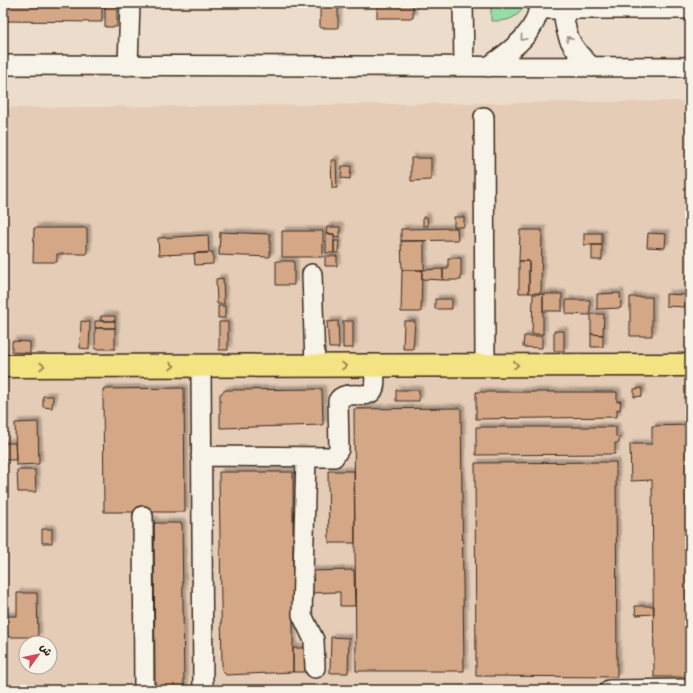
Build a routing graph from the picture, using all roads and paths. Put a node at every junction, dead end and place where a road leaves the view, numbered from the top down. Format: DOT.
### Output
graph roads {
  1 [pos="130,3"];
  2 [pos="463,3"];
  3 [pos="563,5"];
  4 [pos="539,6"];
  5 [pos="690,9"];
  6 [pos="3,65"];
  7 [pos="128,66"];
  8 [pos="464,66"];
  9 [pos="488,67"];
  10 [pos="592,67"];
  11 [pos="690,68"];
  12 [pos="484,117"];
  13 [pos="312,274"];
  14 [pos="485,365"];
  15 [pos="690,365"];
  16 [pos="3,366"];
  17 [pos="200,366"];
  18 [pos="315,366"];
  19 [pos="374,366"];
  20 [pos="201,456"];
  21 [pos="306,457"];
  22 [pos="143,516"];
  23 [pos="315,668"];
  24 [pos="690,689"];
  25 [pos="144,690"];
  26 [pos="203,690"];
  27 [pos="609,690"];
  1 -- 7 [label="street"];
  2 -- 8 [label="street"];
  3 -- 4 [label="street"];
  3 -- 5 [label="street"];
  10 -- 3 [label="street, one-way"];
  4 -- 9 [label="street, one-way"];
  6 -- 7 [label="street"];
  7 -- 8 [label="street"];
  8 -- 9 [label="street"];
  9 -- 10 [label="street"];
  10 -- 11 [label="street"];
  12 -- 14 [label="street"];
  13 -- 18 [label="street"];
  14 -- 15 [label="main road, one-way"];
  14 -- 19 [label="main road"];
  16 -- 17 [label="main road, one-way"];
  17 -- 18 [label="main road"];
  17 -- 20 [label="street"];
  18 -- 19 [label="main road, one-way"];
  19 -- 21 [label="street"];
  20 -- 21 [label="street"];
  20 -- 26 [label="street"];
  21 -- 23 [label="street"];
  22 -- 25 [label="street"];
  24 -- 27 [label="street"];
}
